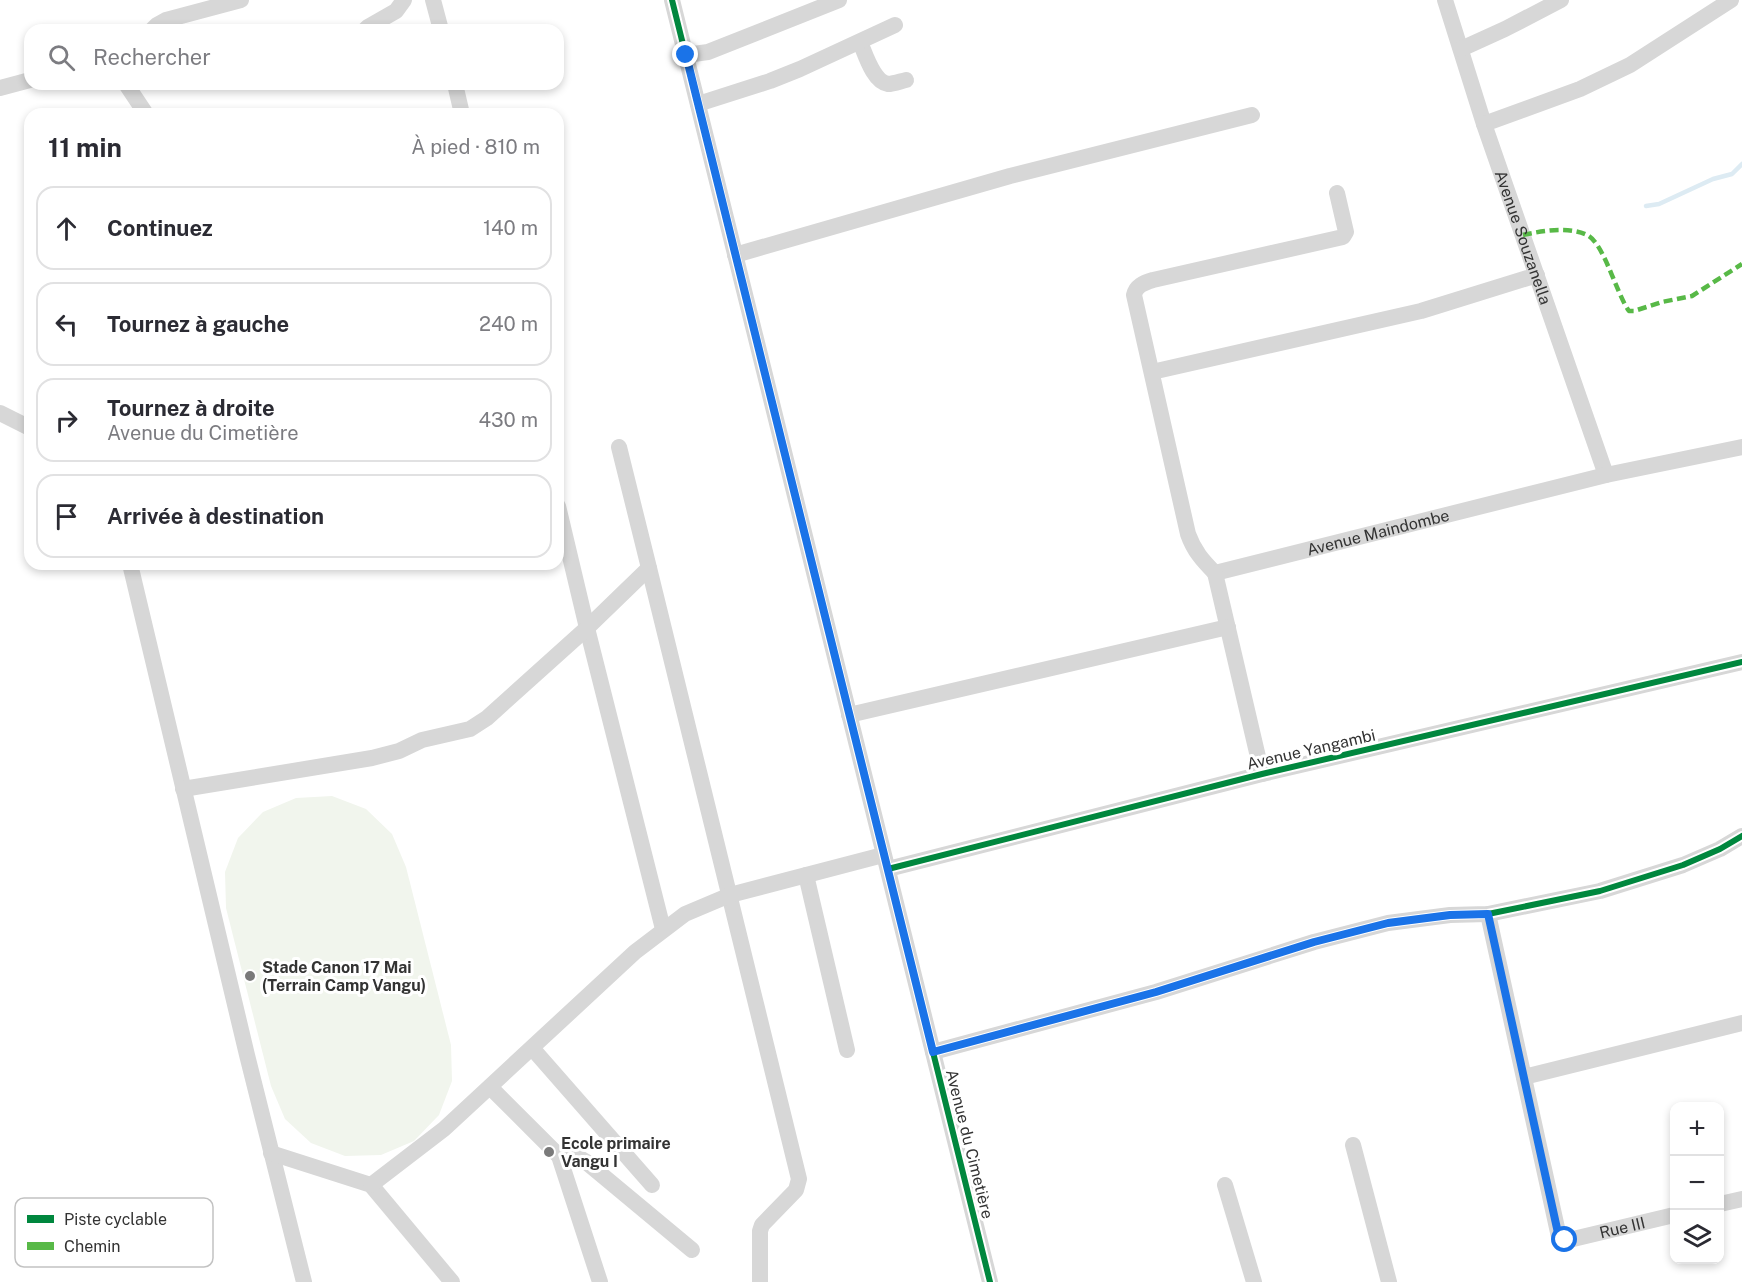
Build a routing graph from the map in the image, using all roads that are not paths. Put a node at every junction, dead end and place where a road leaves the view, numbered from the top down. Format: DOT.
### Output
graph roads {
  1 [pos="241,0"];
  2 [pos="404,0"];
  3 [pos="433,0"];
  4 [pos="672,0"];
  5 [pos="839,0"];
  6 [pos="1445,0"];
  7 [pos="1561,0"];
  8 [pos="1731,0"];
  9 [pos="159,24"];
  10 [pos="373,24"];
  11 [pos="439,24"];
  12 [pos="895,25"];
  13 [pos="860,42"];
  14 [pos="1461,48"];
  15 [pos="686,55"];
  16 [pos="906,80"];
  17 [pos="24,81"];
  18 [pos="0,87"];
  19 [pos="132,90"];
  20 [pos="456,90"];
  21 [pos="698,104"];
  22 [pos="143,108"];
  23 [pos="461,108"];
  24 [pos="1252,115"];
  25 [pos="1484,124"];
  26 [pos="1337,193"];
  27 [pos="735,255"];
  28 [pos="1537,275"];
  29 [pos="1152,372"];
  30 [pos="0,412"];
  31 [pos="24,425"];
  32 [pos="619,447"];
  33 [pos="1742,447"];
  34 [pos="1606,476"];
  35 [pos="564,531"];
  36 [pos="649,568"];
  37 [pos="131,570"];
  38 [pos="1215,573"];
  39 [pos="1228,627"];
  40 [pos="587,628"];
  41 [pos="1742,662"];
  42 [pos="849,715"];
  43 [pos="1262,774"];
  44 [pos="183,789"];
  45 [pos="1742,836"];
  46 [pos="885,862"];
  47 [pos="806,875"];
  48 [pos="730,895"];
  49 [pos="1488,914"];
  50 [pos="663,929"];
  51 [pos="1742,1023"];
  52 [pos="532,1048"];
  53 [pos="847,1050"];
  54 [pos="933,1052"];
  55 [pos="1524,1077"];
  56 [pos="490,1087"];
  57 [pos="1353,1145"];
  58 [pos="272,1153"];
  59 [pos="559,1156"];
  60 [pos="371,1185"];
  61 [pos="652,1185"];
  62 [pos="1225,1185"];
  63 [pos="1742,1199"];
  64 [pos="1724,1203"];
  65 [pos="1670,1216"];
  66 [pos="692,1250"];
  67 [pos="304,1282"];
  68 [pos="452,1282"];
  69 [pos="600,1282"];
  70 [pos="760,1282"];
  71 [pos="990,1282"];
  72 [pos="1254,1282"];
  73 [pos="1389,1282"];
  1 -- 9 [label="street"];
  2 -- 10 [label="street"];
  3 -- 11 [label="street"];
  4 -- 15 [label="street, Avenue du Cimetière"];
  5 -- 15 [label="street"];
  6 -- 14 [label="street, Avenue Souzanella"];
  7 -- 14 [label="street"];
  8 -- 25 [label="street"];
  12 -- 13 [label="street"];
  13 -- 16 [label="street"];
  13 -- 21 [label="street"];
  14 -- 25 [label="street, Avenue Souzanella"];
  15 -- 21 [label="street, Avenue du Cimetière"];
  17 -- 18 [label="street"];
  19 -- 22 [label="street"];
  20 -- 23 [label="street"];
  21 -- 27 [label="street, Avenue du Cimetière"];
  24 -- 27 [label="street"];
  25 -- 28 [label="street, Avenue Souzanella"];
  26 -- 29 [label="street"];
  27 -- 42 [label="street, Avenue du Cimetière"];
  28 -- 29 [label="street"];
  28 -- 34 [label="street, Avenue Souzanella"];
  29 -- 38 [label="street"];
  30 -- 31 [label="street"];
  32 -- 36 [label="street"];
  33 -- 34 [label="street, Avenue Maindombe"];
  34 -- 38 [label="street, Avenue Maindombe"];
  35 -- 40 [label="street"];
  36 -- 40 [label="street"];
  36 -- 48 [label="street"];
  37 -- 44 [label="street"];
  38 -- 39 [label="street"];
  39 -- 42 [label="street"];
  39 -- 43 [label="street"];
  40 -- 44 [label="street"];
  40 -- 50 [label="street"];
  41 -- 43 [label="street, Avenue Yangambi"];
  42 -- 46 [label="street, Avenue du Cimetière"];
  43 -- 46 [label="street, Avenue Yangambi"];
  44 -- 58 [label="street"];
  45 -- 49 [label="street"];
  46 -- 47 [label="street, Avenue Yangambi"];
  46 -- 54 [label="street, Avenue du Cimetière"];
  47 -- 48 [label="street, Avenue Yangambi"];
  47 -- 53 [label="street"];
  48 -- 50 [label="street, Avenue Yangambi"];
  48 -- 70 [label="street"];
  49 -- 54 [label="street"];
  49 -- 55 [label="street"];
  50 -- 52 [label="street, Avenue Yangambi"];
  51 -- 55 [label="street"];
  52 -- 56 [label="street, Avenue Yangambi"];
  52 -- 61 [label="street"];
  54 -- 71 [label="street, Avenue du Cimetière"];
  55 -- 65 [label="street, Rue III"];
  56 -- 59 [label="street"];
  56 -- 60 [label="street, Avenue Yangambi"];
  57 -- 73 [label="street"];
  58 -- 60 [label="street"];
  58 -- 67 [label="street"];
  59 -- 66 [label="street"];
  59 -- 69 [label="street"];
  60 -- 68 [label="street"];
  62 -- 72 [label="street"];
  63 -- 64 [label="street"];
}
